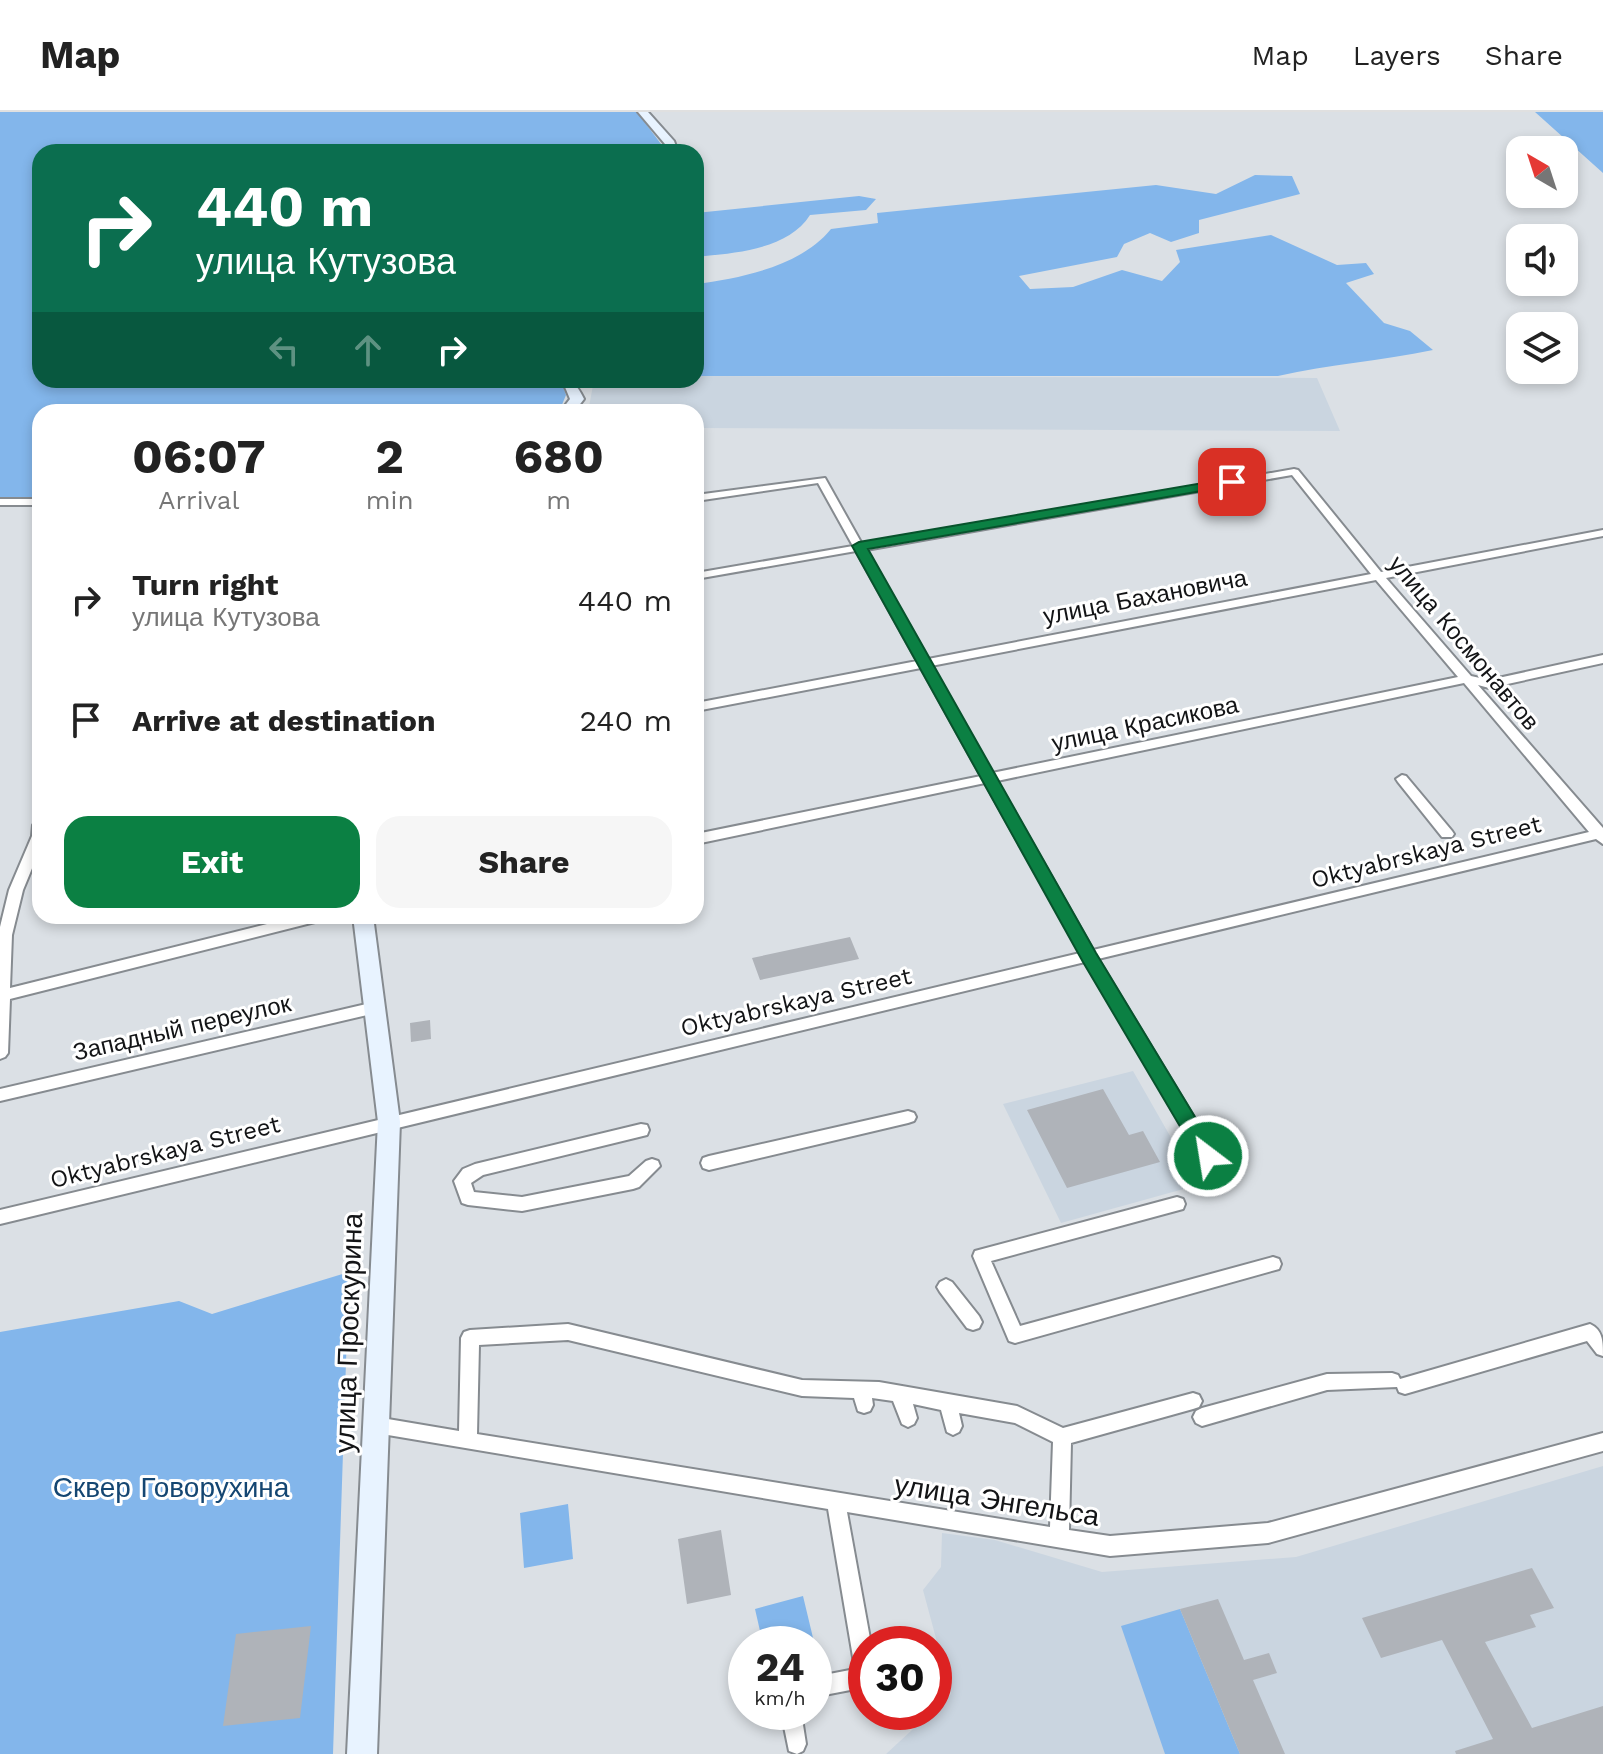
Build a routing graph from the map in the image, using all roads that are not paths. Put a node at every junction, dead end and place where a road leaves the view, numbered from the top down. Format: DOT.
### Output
graph roads {
  1 [pos="643,112"];
  2 [pos="670,144"];
  3 [pos="704,497"];
  4 [pos="0,502"];
  5 [pos="32,502"];
  6 [pos="1603,533"];
  7 [pos="859,546"];
  8 [pos="1377,574"];
  9 [pos="704,575"];
  10 [pos="1603,659"];
  11 [pos="926,662"];
  12 [pos="1467,679"];
  13 [pos="704,705"];
  14 [pos="1402,779"];
  15 [pos="989,780"];
  16 [pos="1447,834"];
  17 [pos="1601,836"];
  18 [pos="704,837"];
  19 [pos="32,854"];
  20 [pos="287,924"];
  21 [pos="364,924"];
  22 [pos="1090,958"];
  23 [pos="3,995"];
  24 [pos="375,1008"];
  25 [pos="0,1053"];
  26 [pos="0,1095"];
  27 [pos="900,1115"];
  28 [pos="389,1122"];
  29 [pos="641,1130"];
  30 [pos="715,1159"];
  31 [pos="652,1166"];
  32 [pos="1223,1180"];
  33 [pos="1177,1204"];
  34 [pos="0,1217"];
  35 [pos="1273,1264"];
  36 [pos="946,1287"];
  37 [pos="973,1322"];
  38 [pos="1603,1348"];
  39 [pos="900,1394"];
  40 [pos="948,1402"];
  41 [pos="908,1418"];
  42 [pos="376,1426"];
  43 [pos="953,1426"];
  44 [pos="1062,1437"];
  45 [pos="468,1441"];
  46 [pos="1603,1442"];
  47 [pos="836,1503"];
  48 [pos="1059,1538"];
  49 [pos="858,1626"];
  50 [pos="794,1730"];
  51 [pos="796,1744"];
  52 [pos="362,1754"];
  1 -- 2 [label="street"];
  3 -- 7 [label="street"];
  4 -- 5 [label="street"];
  6 -- 8 [label="street, улица Бахановича"];
  7 -- 8 [label="street, улица Космонавтов"];
  7 -- 9 [label="street"];
  7 -- 11 [label="street"];
  8 -- 11 [label="street, улица Бахановича"];
  8 -- 12 [label="street, улица Космонавтов"];
  10 -- 12 [label="street, улица Красикова"];
  11 -- 13 [label="street, улица Бахановича"];
  11 -- 15 [label="street"];
  12 -- 15 [label="street, улица Красикова"];
  12 -- 17 [label="street, улица Космонавтов"];
  14 -- 16 [label="street"];
  15 -- 18 [label="street, улица Красикова"];
  15 -- 22 [label="street"];
  17 -- 22 [label="street, Oktyabrskaya Street"];
  19 -- 23 [label="street"];
  20 -- 23 [label="street"];
  21 -- 24 [label="street, улица Проскурина"];
  22 -- 28 [label="street, Oktyabrskaya Street"];
  22 -- 32 [label="street"];
  23 -- 25 [label="street"];
  24 -- 26 [label="street, Западный переулок"];
  24 -- 28 [label="street, улица Проскурина"];
  27 -- 30 [label="street"];
  28 -- 34 [label="street, Oktyabrskaya Street"];
  28 -- 42 [label="street, улица Проскурина"];
  29 -- 31 [label="street"];
  33 -- 35 [label="street"];
  36 -- 37 [label="street"];
  38 -- 44 [label="street"];
  39 -- 40 [label="street"];
  39 -- 41 [label="street"];
  39 -- 45 [label="street"];
  40 -- 43 [label="street"];
  40 -- 44 [label="street"];
  42 -- 45 [label="street, улица Энгельса"];
  42 -- 52 [label="street, улица Проскурина"];
  44 -- 48 [label="street"];
  45 -- 47 [label="street, улица Энгельса"];
  46 -- 48 [label="street, улица Энгельса"];
  47 -- 48 [label="street, улица Энгельса"];
  47 -- 49 [label="street"];
  50 -- 51 [label="street"];
}
